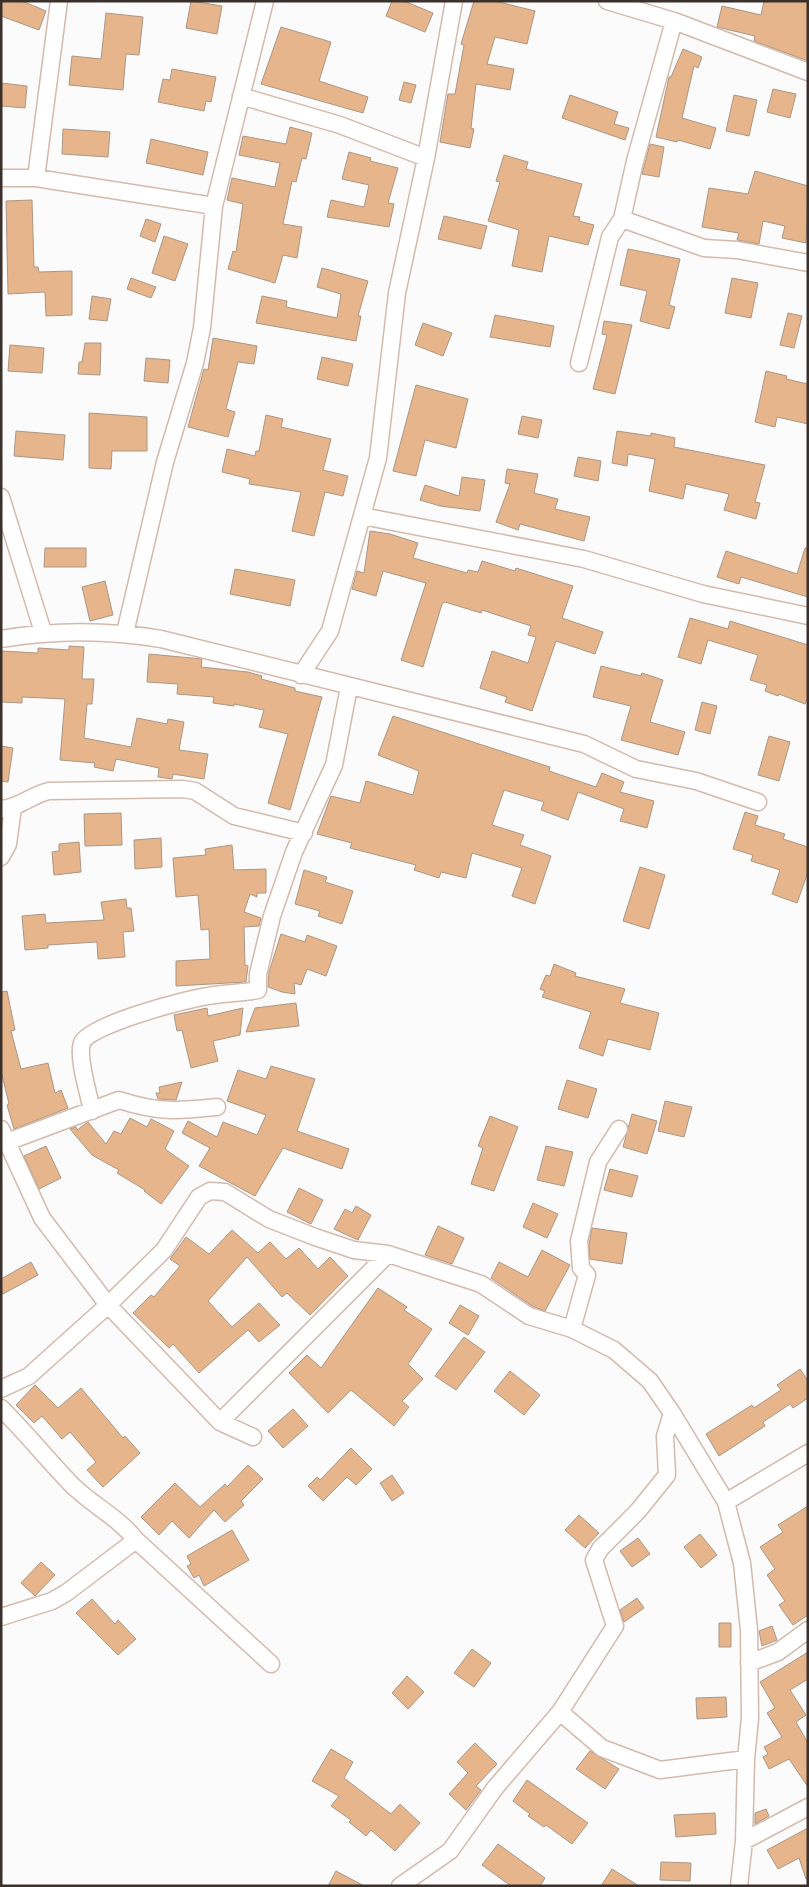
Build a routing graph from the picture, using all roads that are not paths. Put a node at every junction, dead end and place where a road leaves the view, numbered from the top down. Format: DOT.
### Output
graph roads {
  1 [pos="59,1"];
  2 [pos="265,1"];
  3 [pos="454,1"];
  4 [pos="607,1"];
  5 [pos="674,21"];
  6 [pos="808,72"];
  7 [pos="242,96"];
  8 [pos="426,158"];
  9 [pos="1,178"];
  10 [pos="36,178"];
  11 [pos="214,206"];
  12 [pos="622,219"];
  13 [pos="808,263"];
  14 [pos="579,363"];
  15 [pos="1,497"];
  16 [pos="4,516"];
  17 [pos="362,516"];
  18 [pos="808,616"];
  19 [pos="43,632"];
  20 [pos="124,633"];
  21 [pos="1,639"];
  22 [pos="301,674"];
  23 [pos="349,687"];
  24 [pos="758,802"];
  25 [pos="7,809"];
  26 [pos="304,834"];
  27 [pos="1,857"];
  28 [pos="217,1107"];
  29 [pos="92,1111"];
  30 [pos="619,1129"];
  31 [pos="4,1135"];
  32 [pos="388,1254"];
  33 [pos="108,1305"];
  34 [pos="572,1329"];
  35 [pos="1,1389"];
  36 [pos="1,1408"];
  37 [pos="672,1413"];
  38 [pos="220,1422"];
  39 [pos="253,1437"];
  40 [pos="808,1453"];
  41 [pos="726,1502"];
  42 [pos="136,1540"];
  43 [pos="1,1617"];
  44 [pos="808,1630"];
  45 [pos="749,1663"];
  46 [pos="271,1664"];
  47 [pos="560,1712"];
  48 [pos="746,1759"];
  49 [pos="808,1807"];
  50 [pos="744,1841"];
  51 [pos="400,1886"];
  52 [pos="739,1886"];
  1 -- 10 [label="street"];
  2 -- 7 [label="street"];
  3 -- 8 [label="street"];
  4 -- 5 [label="street"];
  5 -- 6 [label="street"];
  5 -- 12 [label="street"];
  7 -- 8 [label="street"];
  7 -- 11 [label="street"];
  8 -- 17 [label="street"];
  9 -- 10 [label="street"];
  10 -- 11 [label="street"];
  11 -- 20 [label="street"];
  12 -- 13 [label="street"];
  12 -- 14 [label="street"];
  15 -- 16 [label="street"];
  16 -- 19 [label="street"];
  17 -- 18 [label="street"];
  17 -- 22 [label="street"];
  19 -- 20 [label="street"];
  19 -- 21 [label="street"];
  20 -- 22 [label="street"];
  22 -- 23 [label="street"];
  23 -- 24 [label="street"];
  23 -- 26 [label="street"];
  25 -- 26 [label="street"];
  25 -- 27 [label="street"];
  26 -- 29 [label="street"];
  28 -- 29 [label="street"];
  29 -- 31 [label="street"];
  30 -- 34 [label="street"];
  31 -- 33 [label="street"];
  32 -- 33 [label="street"];
  32 -- 34 [label="street"];
  32 -- 38 [label="street"];
  33 -- 35 [label="street"];
  33 -- 38 [label="street"];
  34 -- 37 [label="street"];
  36 -- 42 [label="street"];
  37 -- 41 [label="street"];
  37 -- 47 [label="street"];
  38 -- 39 [label="street"];
  40 -- 41 [label="street"];
  41 -- 45 [label="street"];
  42 -- 43 [label="street"];
  42 -- 46 [label="street"];
  44 -- 45 [label="street"];
  45 -- 48 [label="street"];
  47 -- 48 [label="street"];
  47 -- 51 [label="street"];
  48 -- 50 [label="street"];
  49 -- 50 [label="street"];
  50 -- 52 [label="street"];
}
